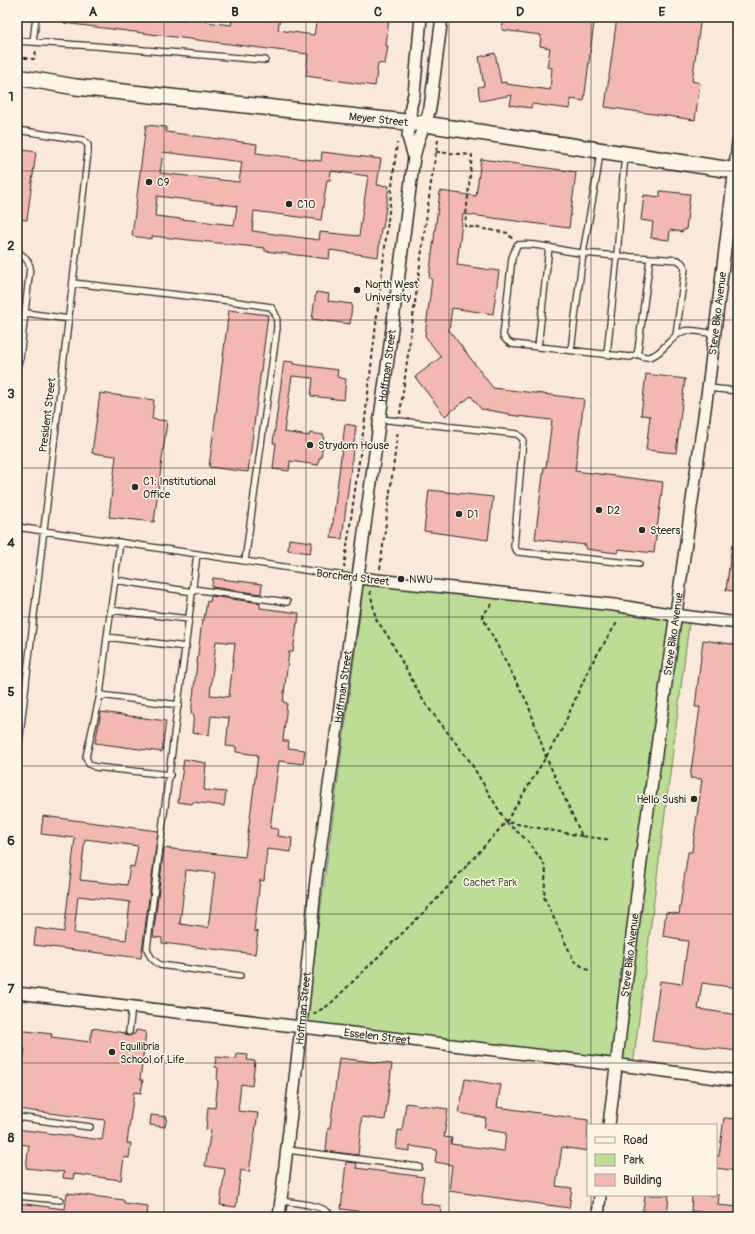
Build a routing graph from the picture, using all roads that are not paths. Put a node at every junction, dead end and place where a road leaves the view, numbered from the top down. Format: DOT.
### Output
graph roads {
  1 [pos="36,17"];
  2 [pos="421,17"];
  3 [pos="442,17"];
  4 [pos="17,41"];
  5 [pos="33,42"];
  6 [pos="265,60"];
  7 [pos="17,77"];
  8 [pos="409,123"];
  9 [pos="425,124"];
  10 [pos="17,130"];
  11 [pos="738,143"];
  12 [pos="600,151"];
  13 [pos="625,155"];
  14 [pos="414,157"];
  15 [pos="736,170"];
  16 [pos="549,247"];
  17 [pos="17,252"];
  18 [pos="583,253"];
  19 [pos="618,256"];
  20 [pos="650,258"];
  21 [pos="73,284"];
  22 [pos="26,313"];
  23 [pos="69,318"];
  24 [pos="715,334"];
  25 [pos="676,335"];
  26 [pos="538,346"];
  27 [pos="571,350"];
  28 [pos="607,354"];
  29 [pos="637,354"];
  30 [pos="17,366"];
  31 [pos="708,388"];
  32 [pos="738,391"];
  33 [pos="380,419"];
  34 [pos="17,527"];
  35 [pos="43,530"];
  36 [pos="120,542"];
  37 [pos="198,554"];
  38 [pos="245,561"];
  39 [pos="639,564"];
  40 [pos="368,579"];
  41 [pos="115,580"];
  42 [pos="193,590"];
  43 [pos="287,602"];
  44 [pos="110,610"];
  45 [pos="675,615"];
  46 [pos="189,619"];
  47 [pos="738,623"];
  48 [pos="107,637"];
  49 [pos="186,647"];
  50 [pos="100,695"];
  51 [pos="179,705"];
  52 [pos="17,760"];
  53 [pos="170,775"];
  54 [pos="240,976"];
  55 [pos="17,993"];
  56 [pos="132,1006"];
  57 [pos="301,1024"];
  58 [pos="129,1032"];
  59 [pos="617,1065"];
  60 [pos="738,1081"];
  61 [pos="17,1116"];
  62 [pos="609,1124"];
  63 [pos="90,1127"];
  64 [pos="288,1150"];
  65 [pos="419,1167"];
  66 [pos="17,1196"];
  67 [pos="600,1196"];
  68 [pos="60,1200"];
  69 [pos="281,1201"];
  70 [pos="279,1217"];
  71 [pos="330,1217"];
  72 [pos="598,1217"];
  1 -- 5 [label="lane"];
  2 -- 8 [label="street, Hoffman Street"];
  3 -- 9 [label="street, Hoffman Street"];
  4 -- 5 [label="lane"];
  5 -- 6 [label="lane"];
  7 -- 8 [label="street, Meyer Street"];
  8 -- 9 [label="street, Meyer Street"];
  8 -- 14 [label="street, Hoffman Street"];
  9 -- 12 [label="street, Meyer Street"];
  9 -- 14 [label="street, Hoffman Street"];
  10 -- 21 [label="lane, President Street"];
  11 -- 15 [label="street, Steve Biko Avenue"];
  12 -- 13 [label="street, Meyer Street"];
  12 -- 18 [label="lane"];
  13 -- 15 [label="street, Meyer Street"];
  13 -- 19 [label="lane"];
  14 -- 33 [label="street, Hoffman Street"];
  15 -- 24 [label="street, Steve Biko Avenue"];
  16 -- 18 [label="lane"];
  16 -- 26 [label="lane"];
  16 -- 26 [label="lane"];
  17 -- 22 [label="lane"];
  18 -- 19 [label="lane"];
  18 -- 27 [label="lane"];
  19 -- 20 [label="lane"];
  19 -- 28 [label="lane"];
  20 -- 25 [label="lane"];
  20 -- 29 [label="lane"];
  21 -- 23 [label="lane, President Street"];
  21 -- 38 [label="lane"];
  22 -- 23 [label="lane"];
  22 -- 30 [label="lane"];
  23 -- 35 [label="lane, President Street"];
  24 -- 25 [label="lane"];
  24 -- 31 [label="street, Steve Biko Avenue"];
  25 -- 29 [label="lane"];
  26 -- 27 [label="lane"];
  27 -- 28 [label="lane"];
  28 -- 29 [label="lane"];
  31 -- 32 [label="lane"];
  31 -- 45 [label="street, Steve Biko Avenue"];
  33 -- 39 [label="lane"];
  33 -- 40 [label="street, Hoffman Street"];
  34 -- 35 [label="lane, Borcherd Street"];
  35 -- 36 [label="lane, Borcherd Street"];
  35 -- 52 [label="lane, President Street"];
  36 -- 37 [label="lane, Borcherd Street"];
  36 -- 41 [label="lane"];
  37 -- 38 [label="lane, Borcherd Street"];
  37 -- 42 [label="lane"];
  38 -- 40 [label="lane, Borcherd Street"];
  40 -- 45 [label="street, Borcherd Street"];
  40 -- 57 [label="street, Hoffman Street"];
  41 -- 42 [label="lane"];
  41 -- 44 [label="lane"];
  42 -- 43 [label="lane"];
  42 -- 46 [label="lane"];
  44 -- 46 [label="lane"];
  44 -- 48 [label="lane"];
  45 -- 47 [label="street, Borcherd Street"];
  45 -- 59 [label="street, Steve Biko Avenue"];
  46 -- 49 [label="lane"];
  48 -- 49 [label="lane"];
  48 -- 50 [label="lane"];
  49 -- 51 [label="lane"];
  50 -- 51 [label="lane"];
  50 -- 53 [label="lane"];
  51 -- 53 [label="lane"];
  53 -- 54 [label="lane"];
  55 -- 56 [label="street, Esselen Street"];
  56 -- 57 [label="street, Esselen Street"];
  56 -- 58 [label="lane"];
  57 -- 59 [label="street, Esselen Street"];
  57 -- 64 [label="street, Hoffman Street"];
  59 -- 60 [label="street, Esselen Street"];
  59 -- 62 [label="street, Steve Biko Avenue"];
  61 -- 63 [label="lane"];
  64 -- 65 [label="lane"];
  64 -- 69 [label="street, Hoffman Street"];
  66 -- 68 [label="lane"];
  67 -- 72 [label="street"];
  69 -- 70 [label="street, Hoffman Street"];
  69 -- 71 [label="lane"];
}
